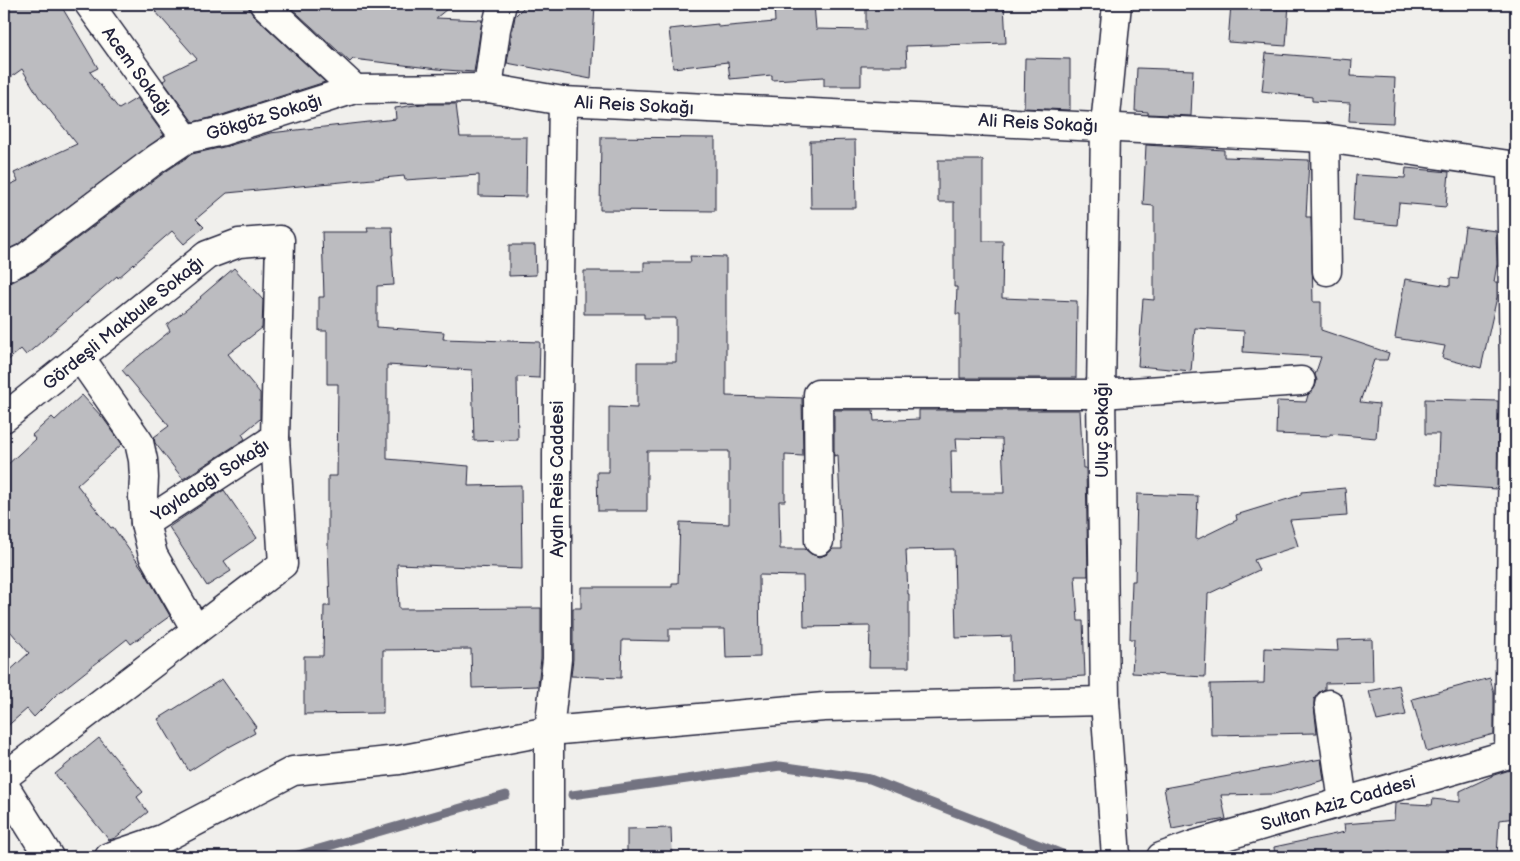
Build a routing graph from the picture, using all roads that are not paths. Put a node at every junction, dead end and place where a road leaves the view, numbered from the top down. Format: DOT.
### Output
graph roads {
  1 [pos="88,4"];
  2 [pos="264,4"];
  3 [pos="502,4"];
  4 [pos="1117,4"];
  5 [pos="488,88"];
  6 [pos="355,89"];
  7 [pos="563,101"];
  8 [pos="1105,126"];
  9 [pos="1325,138"];
  10 [pos="186,139"];
  11 [pos="1514,166"];
  12 [pos="4,268"];
  13 [pos="1327,271"];
  14 [pos="80,358"];
  15 [pos="1302,381"];
  16 [pos="1101,394"];
  17 [pos="4,418"];
  18 [pos="276,438"];
  19 [pos="145,523"];
  20 [pos="819,542"];
  21 [pos="196,630"];
  22 [pos="1105,701"];
  23 [pos="1329,704"];
  24 [pos="549,731"];
  25 [pos="1512,753"];
  26 [pos="4,777"];
  27 [pos="4,785"];
  28 [pos="1344,802"];
  29 [pos="1204,843"];
  30 [pos="49,857"];
  31 [pos="108,857"];
  32 [pos="548,857"];
  33 [pos="1116,857"];
  34 [pos="1161,857"];
  35 [pos="1227,857"];
  1 -- 10 [label="street, Acem Sokağı"];
  2 -- 6 [label="street"];
  3 -- 5 [label="street"];
  4 -- 8 [label="street, Uluç Sokağı"];
  5 -- 6 [label="street, Gökgöz Sokağı"];
  5 -- 7 [label="street, Gökgöz Sokağı"];
  6 -- 10 [label="street, Gökgöz Sokağı"];
  7 -- 8 [label="street, Ali Reis Sokağı"];
  7 -- 24 [label="street, Aydın Reis Caddesi"];
  8 -- 9 [label="street, Ali Reis Sokağı"];
  8 -- 16 [label="street, Uluç Sokağı"];
  9 -- 11 [label="street, Ali Reis Sokağı"];
  9 -- 13 [label="street"];
  10 -- 12 [label="street, Gökgöz Sokağı"];
  11 -- 25 [label="street, Ali Reis Sokağı"];
  14 -- 17 [label="street, Gördeşli Makbule Sokağı"];
  14 -- 18 [label="street, Gördeşli Makbule Sokağı"];
  14 -- 19 [label="street"];
  15 -- 16 [label="street"];
  16 -- 20 [label="street"];
  16 -- 22 [label="street, Uluç Sokağı"];
  18 -- 19 [label="street, Yayladağı Sokağı"];
  18 -- 21 [label="street"];
  19 -- 21 [label="street"];
  21 -- 26 [label="street"];
  22 -- 24 [label="street"];
  22 -- 33 [label="street, Uluç Sokağı"];
  23 -- 28 [label="street"];
  24 -- 31 [label="street"];
  24 -- 32 [label="street, Aydın Reis Caddesi"];
  25 -- 28 [label="street, Sultan Aziz Caddesi"];
  27 -- 30 [label="street"];
  28 -- 29 [label="street, Sultan Aziz Caddesi"];
  29 -- 34 [label="street, Sultan Aziz Caddesi"];
  29 -- 35 [label="street"];
}
